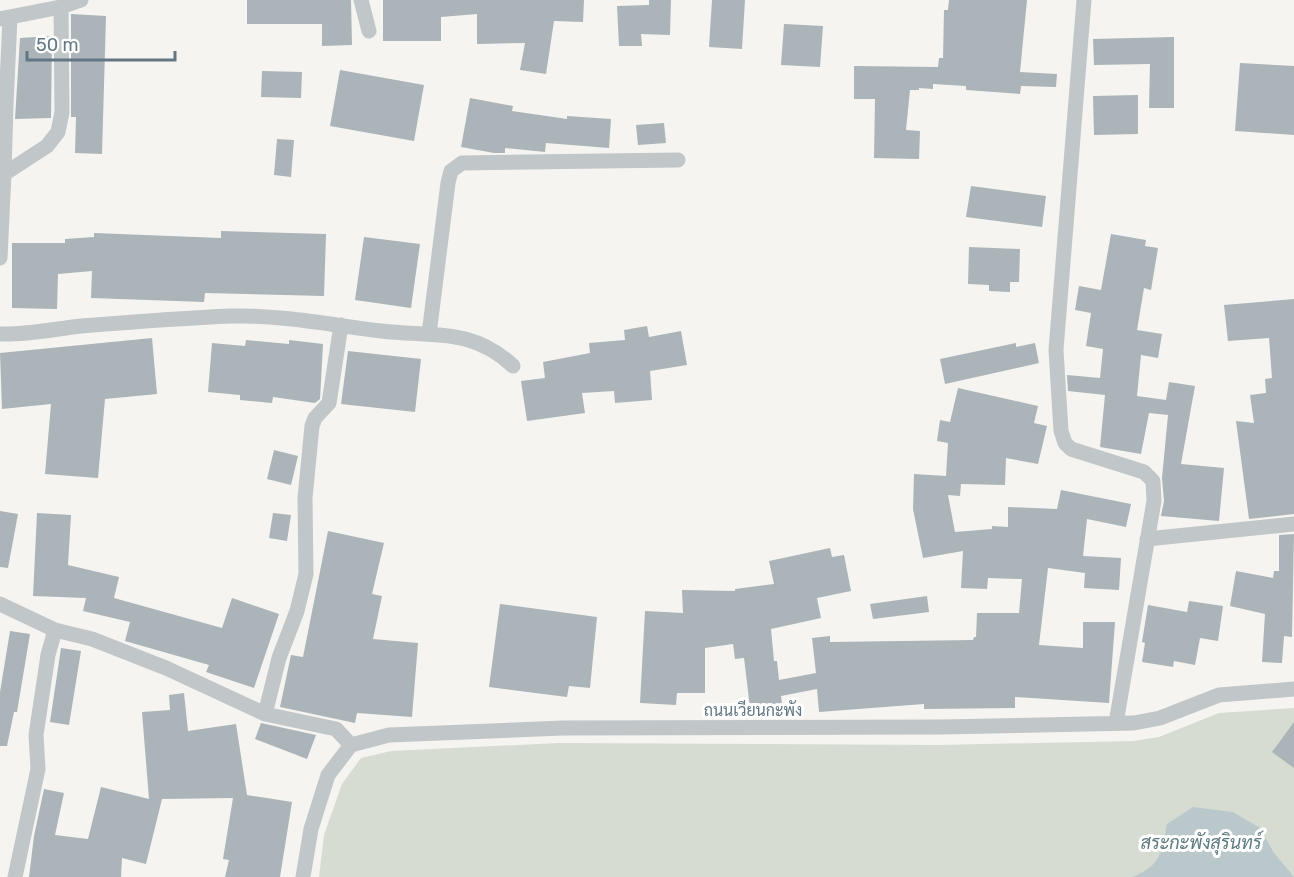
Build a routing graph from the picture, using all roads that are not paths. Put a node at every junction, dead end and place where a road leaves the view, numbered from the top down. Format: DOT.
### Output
graph roads {
  1 [pos="81,0"];
  2 [pos="361,0"];
  3 [pos="1084,0"];
  4 [pos="61,7"];
  5 [pos="5,19"];
  6 [pos="369,31"];
  7 [pos="3,105"];
  8 [pos="678,160"];
  9 [pos="4,174"];
  10 [pos="0,258"];
  11 [pos="341,325"];
  12 [pos="0,334"];
  13 [pos="429,334"];
  14 [pos="513,366"];
  15 [pos="1294,524"];
  16 [pos="1147,539"];
  17 [pos="0,604"];
  18 [pos="55,630"];
  19 [pos="1294,689"];
  20 [pos="265,714"];
  21 [pos="1116,723"];
  22 [pos="351,745"];
  23 [pos="15,877"];
  24 [pos="303,877"];
  1 -- 4 [label="street"];
  2 -- 6 [label="street"];
  3 -- 16 [label="street"];
  4 -- 5 [label="street"];
  4 -- 9 [label="street"];
  5 -- 7 [label="street"];
  7 -- 9 [label="street"];
  8 -- 13 [label="street"];
  9 -- 10 [label="street"];
  11 -- 12 [label="street"];
  11 -- 13 [label="street"];
  11 -- 20 [label="street"];
  13 -- 14 [label="street"];
  15 -- 16 [label="street"];
  16 -- 21 [label="street"];
  17 -- 18 [label="street"];
  18 -- 20 [label="street"];
  18 -- 23 [label="street"];
  19 -- 21 [label="street, ถนนเวียนกะพัง"];
  20 -- 22 [label="street"];
  21 -- 22 [label="street, ถนนเวียนกะพัง"];
  22 -- 24 [label="street"];
}
